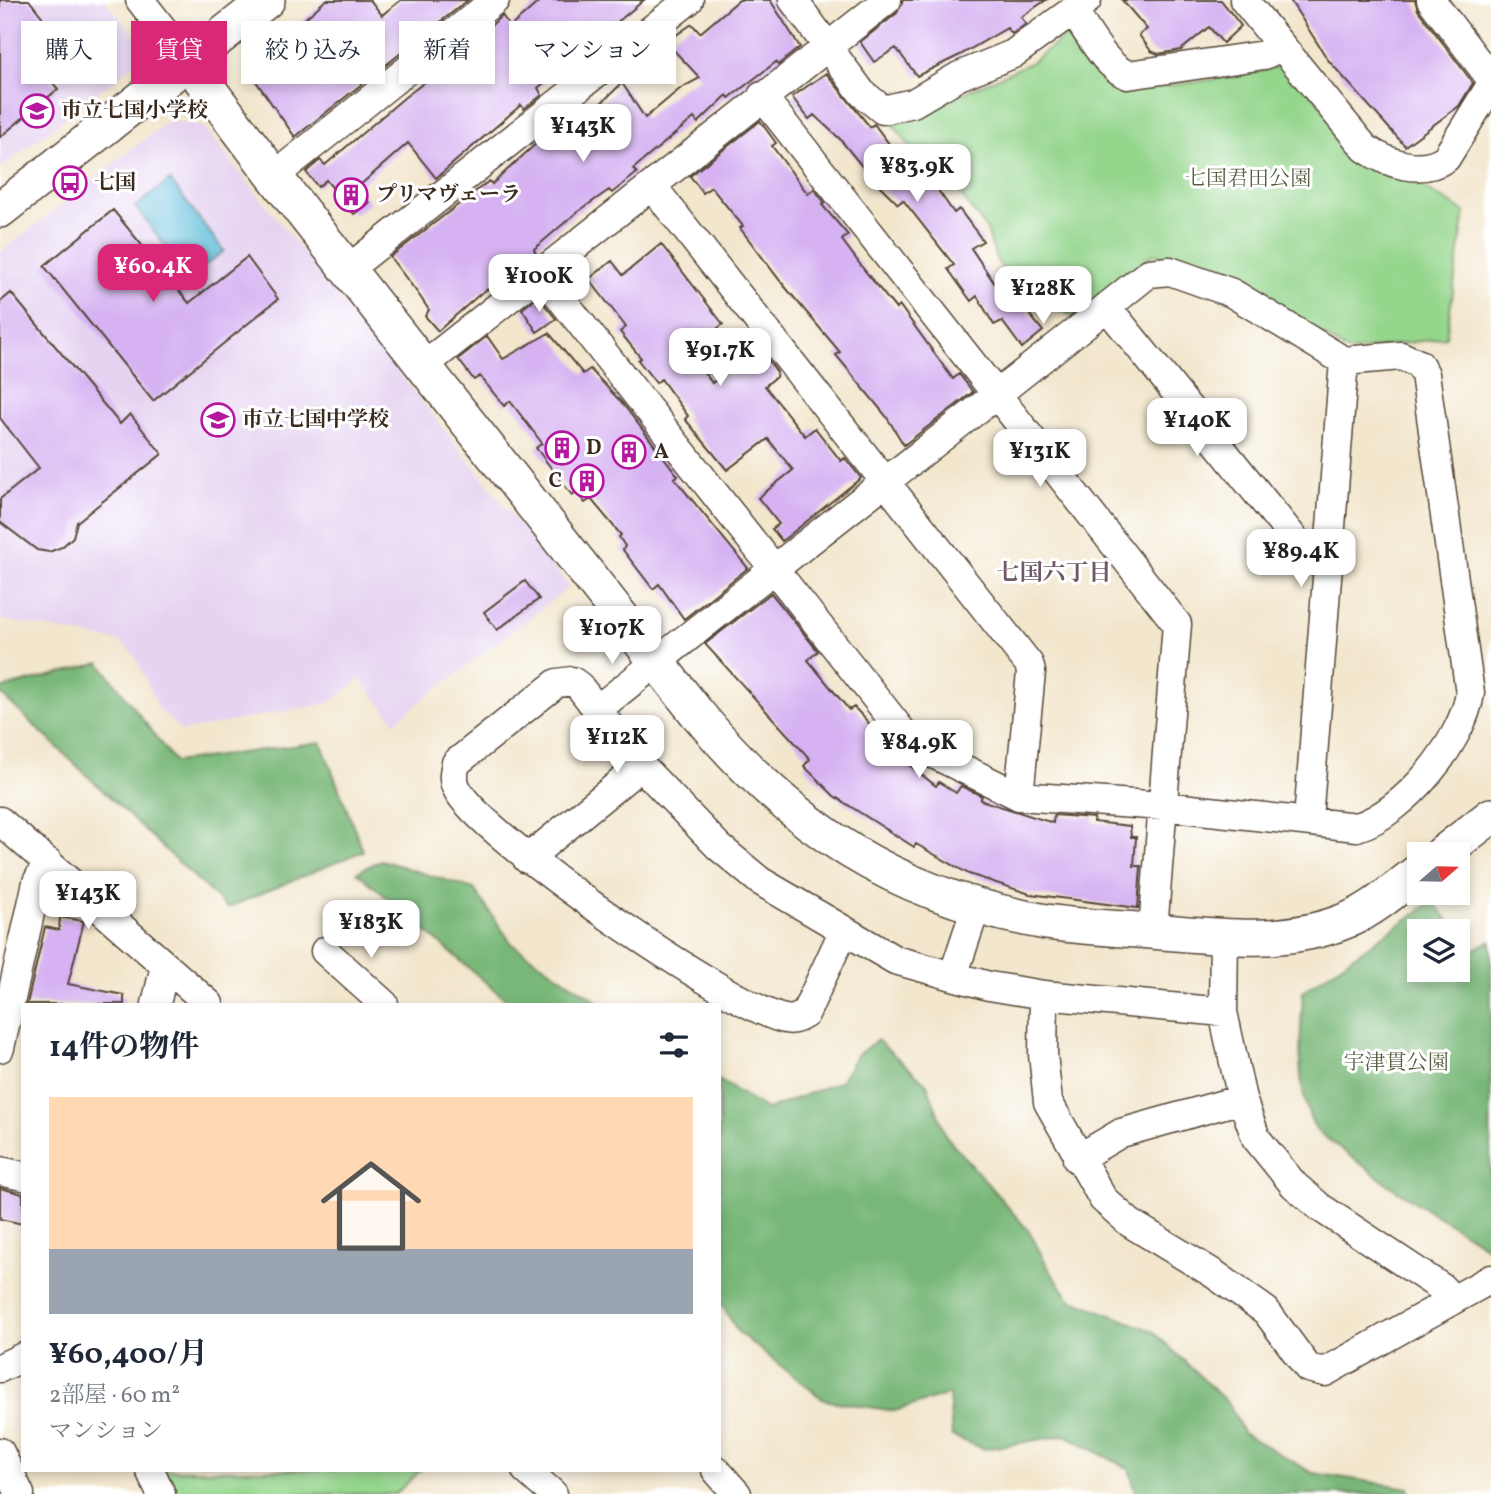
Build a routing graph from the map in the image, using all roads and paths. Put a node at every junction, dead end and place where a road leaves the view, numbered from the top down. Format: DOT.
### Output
graph roads {
  1 [pos="140,0"];
  2 [pos="495,0"];
  3 [pos="689,0"];
  4 [pos="793,0"];
  5 [pos="887,0"];
  6 [pos="1244,0"];
  7 [pos="1431,0"];
  8 [pos="254,4"];
  9 [pos="1080,5"];
  10 [pos="156,21"];
  11 [pos="227,29"];
  12 [pos="827,47"];
  13 [pos="1281,47"];
  14 [pos="1491,79"];
  15 [pos="162,84"];
  16 [pos="205,84"];
  17 [pos="1491,85"];
  18 [pos="762,96"];
  19 [pos="274,176"];
  20 [pos="652,186"];
  21 [pos="0,210"];
  22 [pos="347,270"];
  23 [pos="541,273"];
  24 [pos="1107,307"];
  25 [pos="1344,361"];
  26 [pos="423,366"];
  27 [pos="996,394"];
  28 [pos="885,484"];
  29 [pos="1327,568"];
  30 [pos="775,569"];
  31 [pos="656,662"];
  32 [pos="598,709"];
  33 [pos="641,765"];
  34 [pos="1019,796"];
  35 [pos="1163,806"];
  36 [pos="1491,816"];
  37 [pos="1308,820"];
  38 [pos="0,821"];
  39 [pos="1457,842"];
  40 [pos="527,859"];
  41 [pos="47,862"];
  42 [pos="1407,880"];
  43 [pos="976,907"];
  44 [pos="1153,931"];
  45 [pos="843,933"];
  46 [pos="1224,936"];
  47 [pos="325,951"];
  48 [pos="165,966"];
  49 [pos="953,976"];
  50 [pos="1044,995"];
  51 [pos="156,1003"];
  52 [pos="208,1003"];
  53 [pos="383,1003"];
  54 [pos="1223,1012"];
  55 [pos="0,1048"];
  56 [pos="1242,1099"];
  57 [pos="1077,1159"];
  58 [pos="0,1171"];
  59 [pos="21,1176"];
  60 [pos="1491,1279"];
  61 [pos="1453,1300"];
  62 [pos="21,1358"];
  63 [pos="0,1368"];
  64 [pos="0,1452"];
  65 [pos="151,1472"];
  66 [pos="528,1472"];
  67 [pos="718,1472"];
  68 [pos="20,1494"];
  69 [pos="161,1494"];
  70 [pos="552,1494"];
  71 [pos="737,1494"];
  1 -- 10 [label="street"];
  2 -- 19 [label="street"];
  3 -- 22 [label="street"];
  4 -- 12 [label="street"];
  5 -- 12 [label="street"];
  6 -- 13 [label="street"];
  7 -- 14 [label="street"];
  8 -- 11 [label="street"];
  9 -- 12 [label="street"];
  9 -- 13 [label="street"];
  12 -- 18 [label="street"];
  13 -- 17 [label="street"];
  15 -- 21 [label="street"];
  16 -- 19 [label="street"];
  18 -- 20 [label="street"];
  18 -- 27 [label="street"];
  19 -- 22 [label="street"];
  20 -- 23 [label="street"];
  20 -- 28 [label="street"];
  22 -- 26 [label="street"];
  23 -- 26 [label="street"];
  23 -- 30 [label="street"];
  24 -- 25 [label="street"];
  24 -- 27 [label="street"];
  24 -- 29 [label="street"];
  25 -- 29 [label="street"];
  25 -- 37 [label="street"];
  26 -- 31 [label="street"];
  27 -- 28 [label="street"];
  27 -- 35 [label="street"];
  28 -- 30 [label="street"];
  28 -- 34 [label="street"];
  29 -- 37 [label="street"];
  30 -- 31 [label="street"];
  30 -- 34 [label="street"];
  31 -- 32 [label="street"];
  31 -- 43 [label="street"];
  32 -- 33 [label="street"];
  32 -- 40 [label="street"];
  33 -- 40 [label="street"];
  33 -- 45 [label="street"];
  34 -- 35 [label="street"];
  35 -- 37 [label="street"];
  35 -- 44 [label="street"];
  36 -- 39 [label="street"];
  38 -- 41 [label="street"];
  40 -- 45 [label="street"];
  41 -- 48 [label="street"];
  41 -- 55 [label="street"];
  42 -- 46 [label="street"];
  43 -- 44 [label="street"];
  43 -- 49 [label="street"];
  44 -- 46 [label="street"];
  45 -- 49 [label="street"];
  46 -- 54 [label="street"];
  47 -- 53 [label="street"];
  48 -- 51 [label="street"];
  48 -- 52 [label="street"];
  49 -- 50 [label="street"];
  50 -- 54 [label="street"];
  50 -- 57 [label="street"];
  54 -- 56 [label="street"];
  56 -- 57 [label="street"];
  56 -- 61 [label="street"];
  57 -- 61 [label="street"];
  58 -- 59 [label="street"];
  60 -- 61 [label="street"];
  62 -- 63 [label="street"];
  64 -- 68 [label="street"];
  65 -- 69 [label="street"];
  66 -- 70 [label="street"];
  67 -- 71 [label="street"];
}
